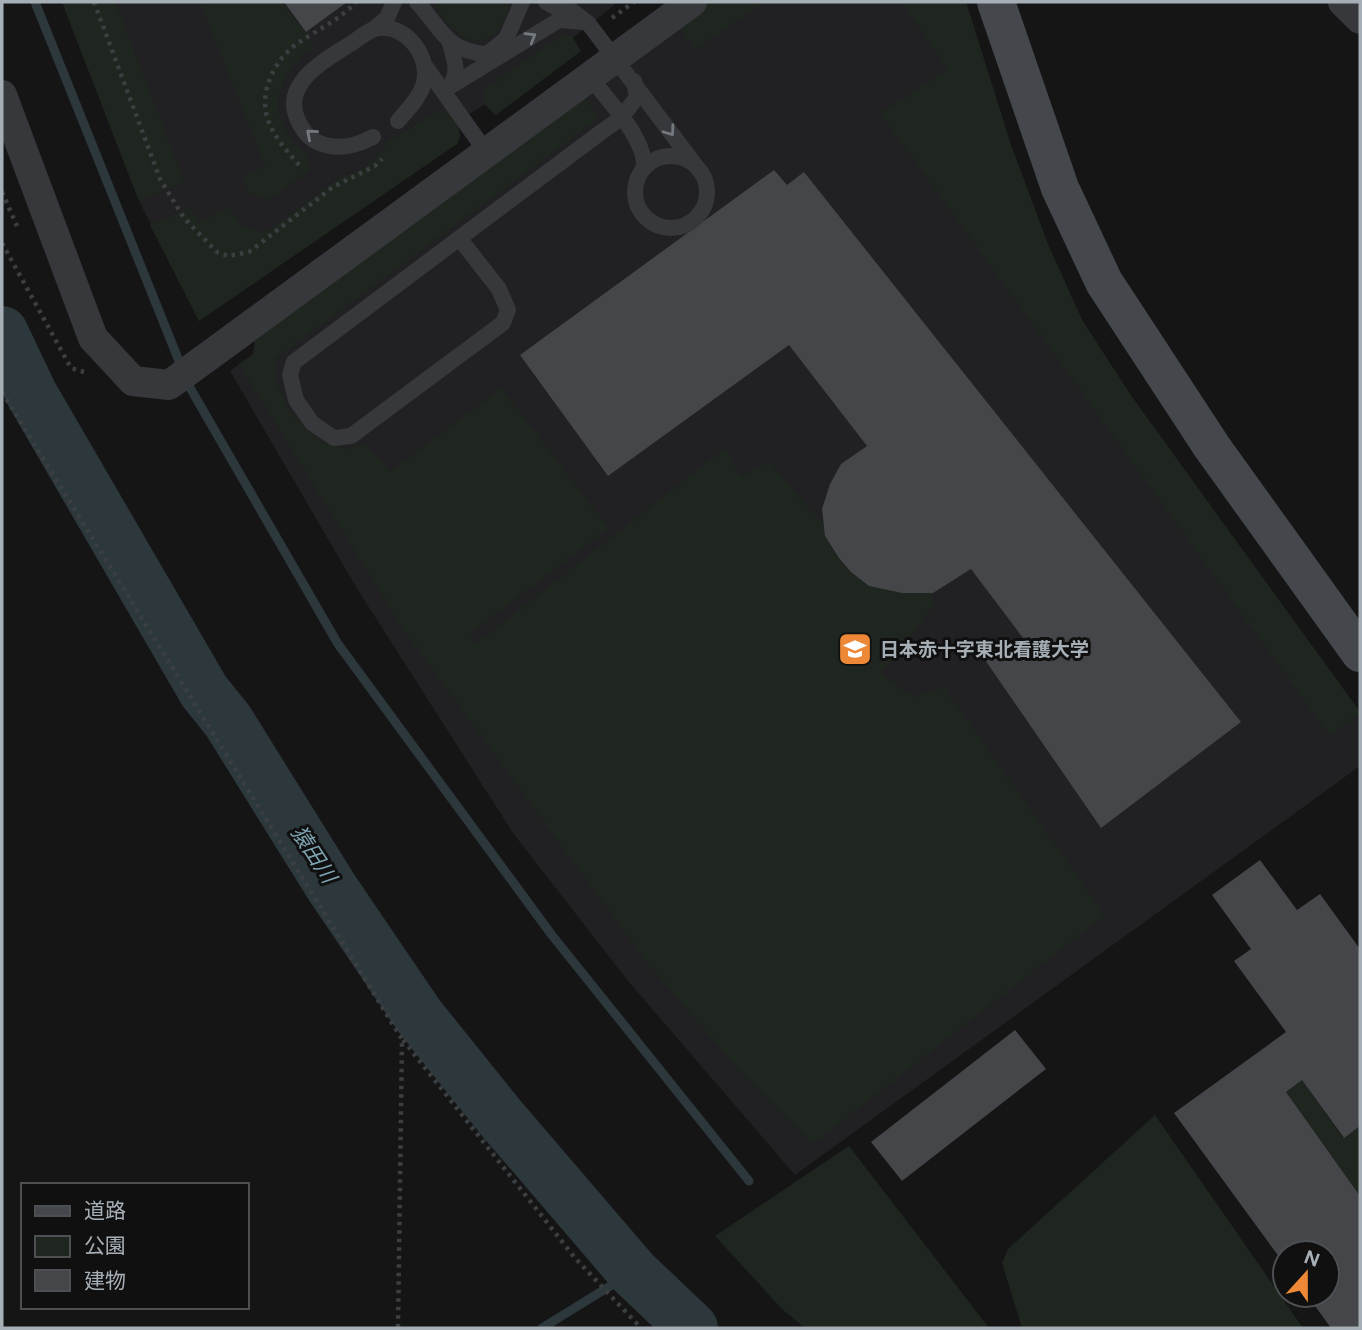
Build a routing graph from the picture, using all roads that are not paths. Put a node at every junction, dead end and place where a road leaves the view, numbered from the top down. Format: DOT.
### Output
graph roads {
  1 [pos="394,2"];
  2 [pos="416,2"];
  3 [pos="522,2"];
  4 [pos="546,2"];
  5 [pos="692,2"];
  6 [pos="996,2"];
  7 [pos="1343,2"];
  8 [pos="1360,19"];
  9 [pos="588,23"];
  10 [pos="375,28"];
  11 [pos="450,43"];
  12 [pos="425,65"];
  13 [pos="625,69"];
  14 [pos="598,87"];
  15 [pos="448,89"];
  16 [pos="2,95"];
  17 [pos="398,121"];
  18 [pos="625,124"];
  19 [pos="600,133"];
  20 [pos="373,137"];
  21 [pos="486,153"];
  22 [pos="695,164"];
  23 [pos="644,168"];
  24 [pos="459,238"];
  25 [pos="1360,653"];
  1 -- 10 [label="lane"];
  2 -- 11 [label="lane"];
  3 -- 11 [label="lane"];
  4 -- 9 [label="lane"];
  5 -- 13 [label="street"];
  6 -- 25 [label="street"];
  7 -- 8 [label="street"];
  9 -- 13 [label="lane"];
  15 -- 9 [label="lane, one-way"];
  10 -- 12 [label="lane"];
  20 -- 10 [label="lane, one-way"];
  11 -- 15 [label="lane"];
  12 -- 15 [label="lane"];
  12 -- 17 [label="lane"];
  13 -- 14 [label="street"];
  13 -- 18 [label="lane"];
  13 -- 22 [label="lane, one-way"];
  14 -- 18 [label="lane"];
  14 -- 19 [label="lane"];
  14 -- 21 [label="street"];
  15 -- 21 [label="lane"];
  16 -- 21 [label="street"];
  18 -- 19 [label="lane"];
  18 -- 23 [label="lane"];
  19 -- 24 [label="lane"];
  22 -- 23 [label="lane"];
  22 -- 23 [label="lane"];
  24 -- 24 [label="lane"];
}
